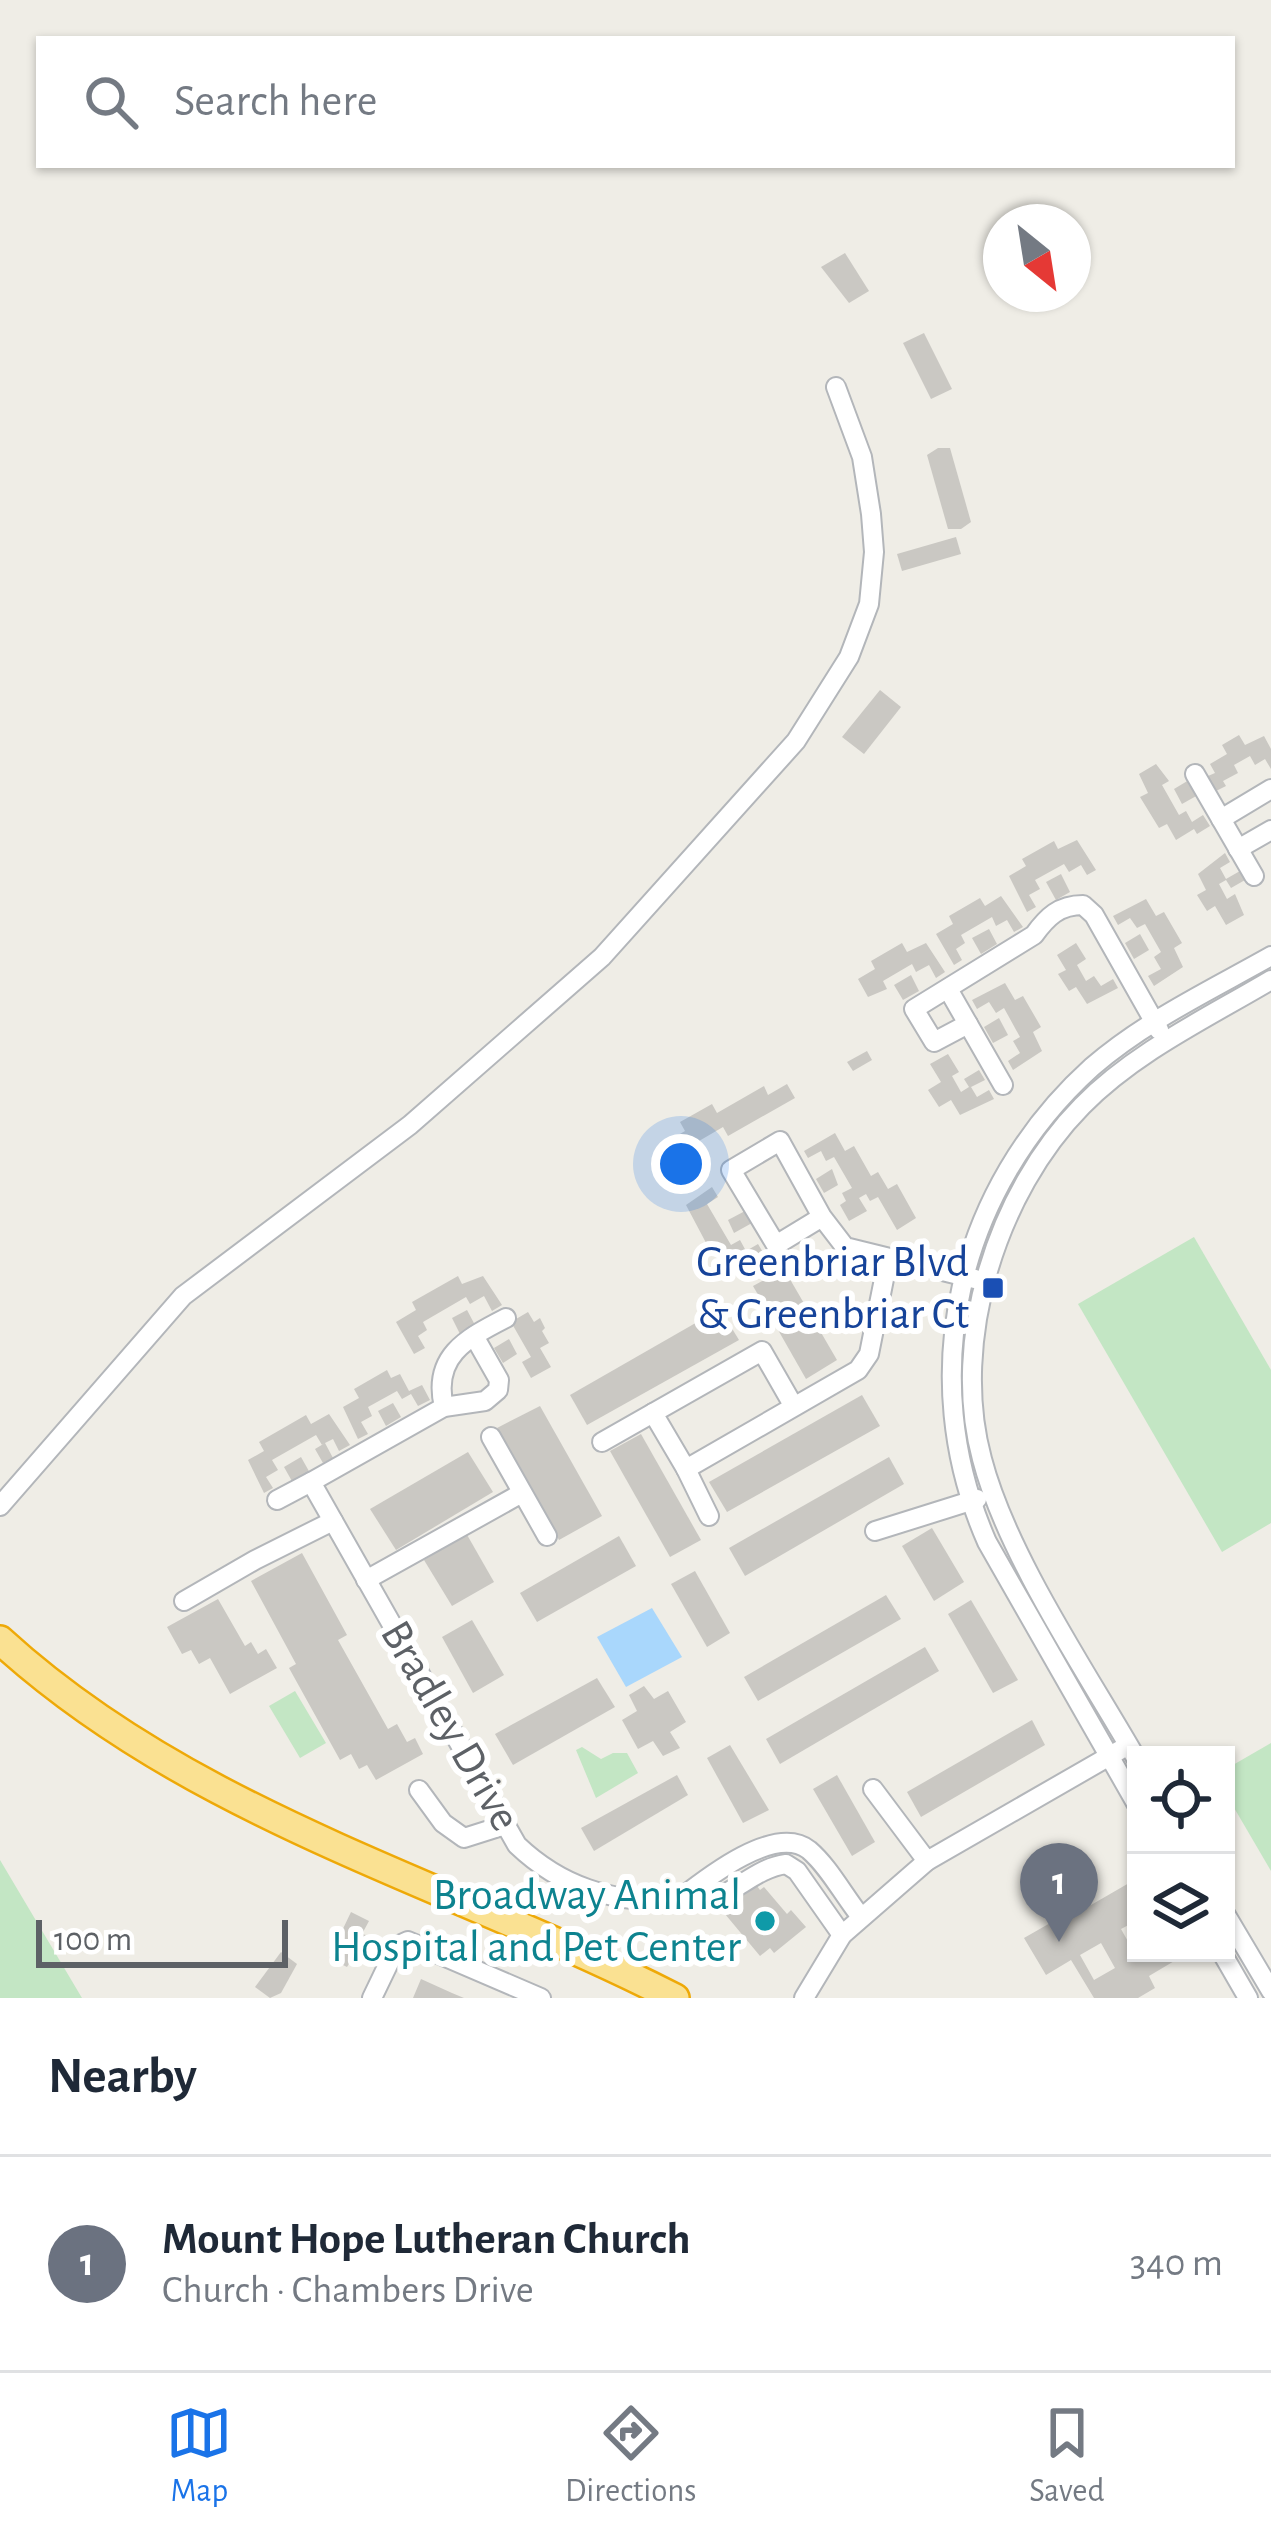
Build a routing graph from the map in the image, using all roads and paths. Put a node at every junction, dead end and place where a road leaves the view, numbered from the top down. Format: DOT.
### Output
graph roads {
  1 [pos="836,387"];
  2 [pos="1195,774"];
  3 [pos="1271,789"];
  4 [pos="1221,819"];
  5 [pos="1271,830"];
  6 [pos="1238,849"];
  7 [pos="1254,876"];
  8 [pos="1271,956"];
  9 [pos="1271,980"];
  10 [pos="948,989"];
  11 [pos="1155,1022"];
  12 [pos="968,1024"];
  13 [pos="1166,1042"];
  14 [pos="1003,1084"];
  15 [pos="822,1217"];
  16 [pos="888,1259"];
  17 [pos="963,1275"];
  18 [pos="984,1281"];
  19 [pos="506,1318"];
  20 [pos="474,1336"];
  21 [pos="793,1405"];
  22 [pos="443,1407"];
  23 [pos="653,1413"];
  24 [pos="491,1437"];
  25 [pos="602,1442"];
  26 [pos="686,1468"];
  27 [pos="310,1482"];
  28 [pos="522,1492"];
  29 [pos="993,1493"];
  30 [pos="277,1500"];
  31 [pos="969,1502"];
  32 [pos="0,1506"];
  33 [pos="709,1516"];
  34 [pos="333,1521"];
  35 [pos="875,1531"];
  36 [pos="547,1536"];
  37 [pos="366,1580"];
  38 [pos="184,1601"];
  39 [pos="8,1647"];
  40 [pos="1129,1746"];
  41 [pos="1127,1753"];
  42 [pos="1110,1756"];
  43 [pos="1127,1787"];
  44 [pos="873,1789"];
  45 [pos="419,1790"];
  46 [pos="505,1825"];
  47 [pos="927,1861"];
  48 [pos="677,1900"];
  49 [pos="861,1917"];
  50 [pos="1235,1930"];
  51 [pos="842,1935"];
  52 [pos="1227,1962"];
  53 [pos="1271,1991"];
  54 [pos="664,1993"];
  55 [pos="371,1998"];
  56 [pos="541,1998"];
  57 [pos="691,1998"];
  58 [pos="804,1998"];
  59 [pos="1248,1998"];
  1 -- 32 [label="street"];
  2 -- 4 [label="street"];
  3 -- 4 [label="street"];
  4 -- 6 [label="street"];
  5 -- 6 [label="street"];
  6 -- 7 [label="street"];
  8 -- 11 [label="street"];
  9 -- 13 [label="street"];
  10 -- 11 [label="street"];
  10 -- 12 [label="street"];
  10 -- 12 [label="street"];
  11 -- 13 [label="street"];
  11 -- 17 [label="street"];
  12 -- 14 [label="street"];
  13 -- 18 [label="street"];
  15 -- 15 [label="street"];
  15 -- 16 [label="street"];
  16 -- 17 [label="street"];
  16 -- 21 [label="street"];
  17 -- 18 [label="street"];
  17 -- 31 [label="street"];
  18 -- 29 [label="street"];
  19 -- 20 [label="street"];
  20 -- 22 [label="street"];
  20 -- 22 [label="street"];
  21 -- 23 [label="street"];
  21 -- 26 [label="street"];
  22 -- 27 [label="street"];
  23 -- 25 [label="street"];
  23 -- 26 [label="street"];
  24 -- 28 [label="street"];
  26 -- 33 [label="street"];
  27 -- 30 [label="street"];
  27 -- 34 [label="street, Bradley Drive"];
  28 -- 36 [label="street"];
  28 -- 37 [label="street, Bradley Drive"];
  29 -- 31 [label="street"];
  29 -- 40 [label="street"];
  31 -- 35 [label="street"];
  31 -- 42 [label="street"];
  34 -- 37 [label="street, Bradley Drive"];
  34 -- 38 [label="street"];
  37 -- 46 [label="street, Bradley Drive"];
  39 -- 54 [label="highway"];
  41 -- 42 [label="street"];
  42 -- 43 [label="street"];
  42 -- 47 [label="street"];
  44 -- 47 [label="street"];
  45 -- 46 [label="street"];
  46 -- 48 [label="street, Bradley Drive"];
  47 -- 49 [label="street"];
  48 -- 49 [label="street"];
  48 -- 51 [label="street, Bradley Drive"];
  49 -- 51 [label="street"];
  50 -- 53 [label="street"];
  51 -- 58 [label="street"];
  52 -- 59 [label="street"];
  54 -- 57 [label="highway"];
  55 -- 56 [label="street"];
}
